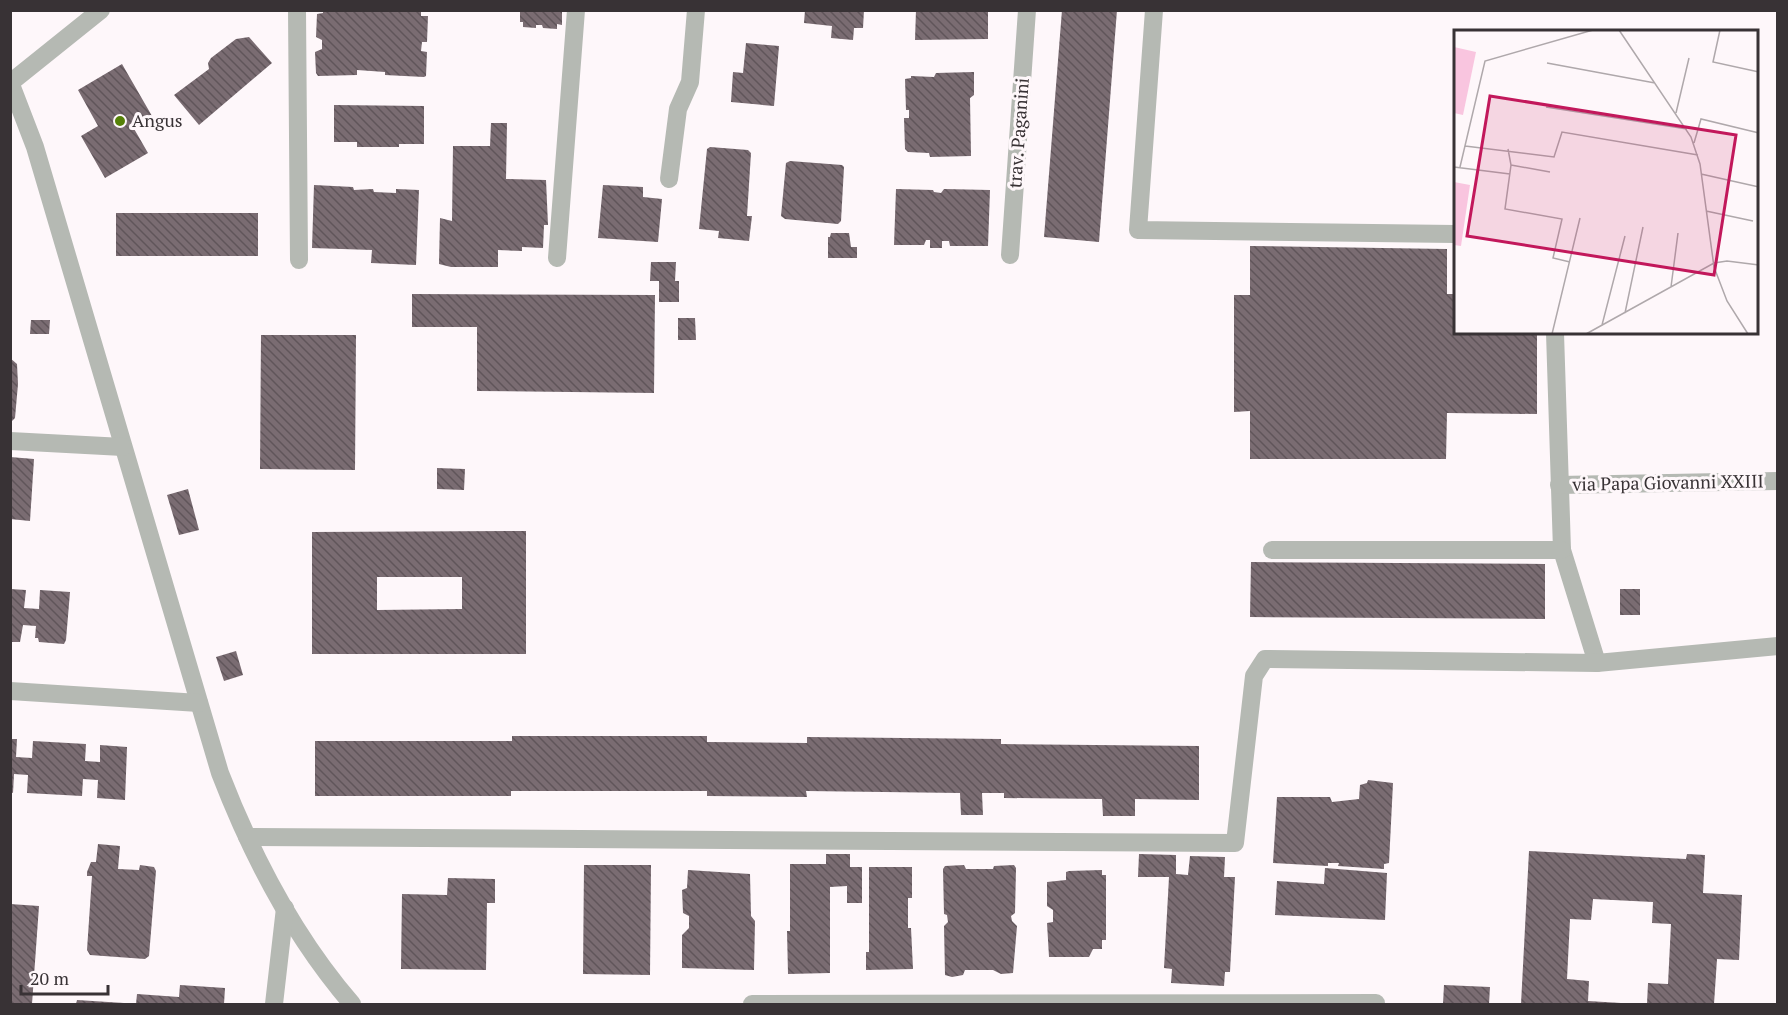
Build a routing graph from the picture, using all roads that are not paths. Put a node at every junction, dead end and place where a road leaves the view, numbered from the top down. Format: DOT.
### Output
graph roads {
  1 [pos="101,10"];
  2 [pos="297,10"];
  3 [pos="576,10"];
  4 [pos="696,10"];
  5 [pos="1027,10"];
  6 [pos="1154,10"];
  7 [pos="11,83"];
  8 [pos="669,179"];
  9 [pos="1454,234"];
  10 [pos="1011,255"];
  11 [pos="557,258"];
  12 [pos="299,260"];
  13 [pos="1555,334"];
  14 [pos="10,441"];
  15 [pos="123,447"];
  16 [pos="1778,481"];
  17 [pos="1559,485"];
  18 [pos="1272,549"];
  19 [pos="1562,550"];
  20 [pos="1778,646"];
  21 [pos="1597,663"];
  22 [pos="10,691"];
  23 [pos="200,703"];
  24 [pos="247,837"];
  25 [pos="285,908"];
  26 [pos="1376,1003"];
  27 [pos="274,1005"];
  28 [pos="352,1005"];
  29 [pos="752,1005"];
  1 -- 7 [label="street"];
  2 -- 12 [label="street"];
  3 -- 11 [label="street"];
  4 -- 8 [label="street"];
  5 -- 10 [label="street, trav. Paganini"];
  6 -- 9 [label="street"];
  7 -- 15 [label="street"];
  13 -- 17 [label="street"];
  14 -- 15 [label="street"];
  15 -- 23 [label="street"];
  16 -- 17 [label="street, via Papa Giovanni XXIII"];
  17 -- 19 [label="street"];
  18 -- 19 [label="street"];
  19 -- 21 [label="street"];
  20 -- 21 [label="street"];
  21 -- 24 [label="street"];
  22 -- 23 [label="street"];
  23 -- 24 [label="street"];
  24 -- 25 [label="street"];
  25 -- 27 [label="street"];
  25 -- 28 [label="street"];
  26 -- 29 [label="street"];
}
